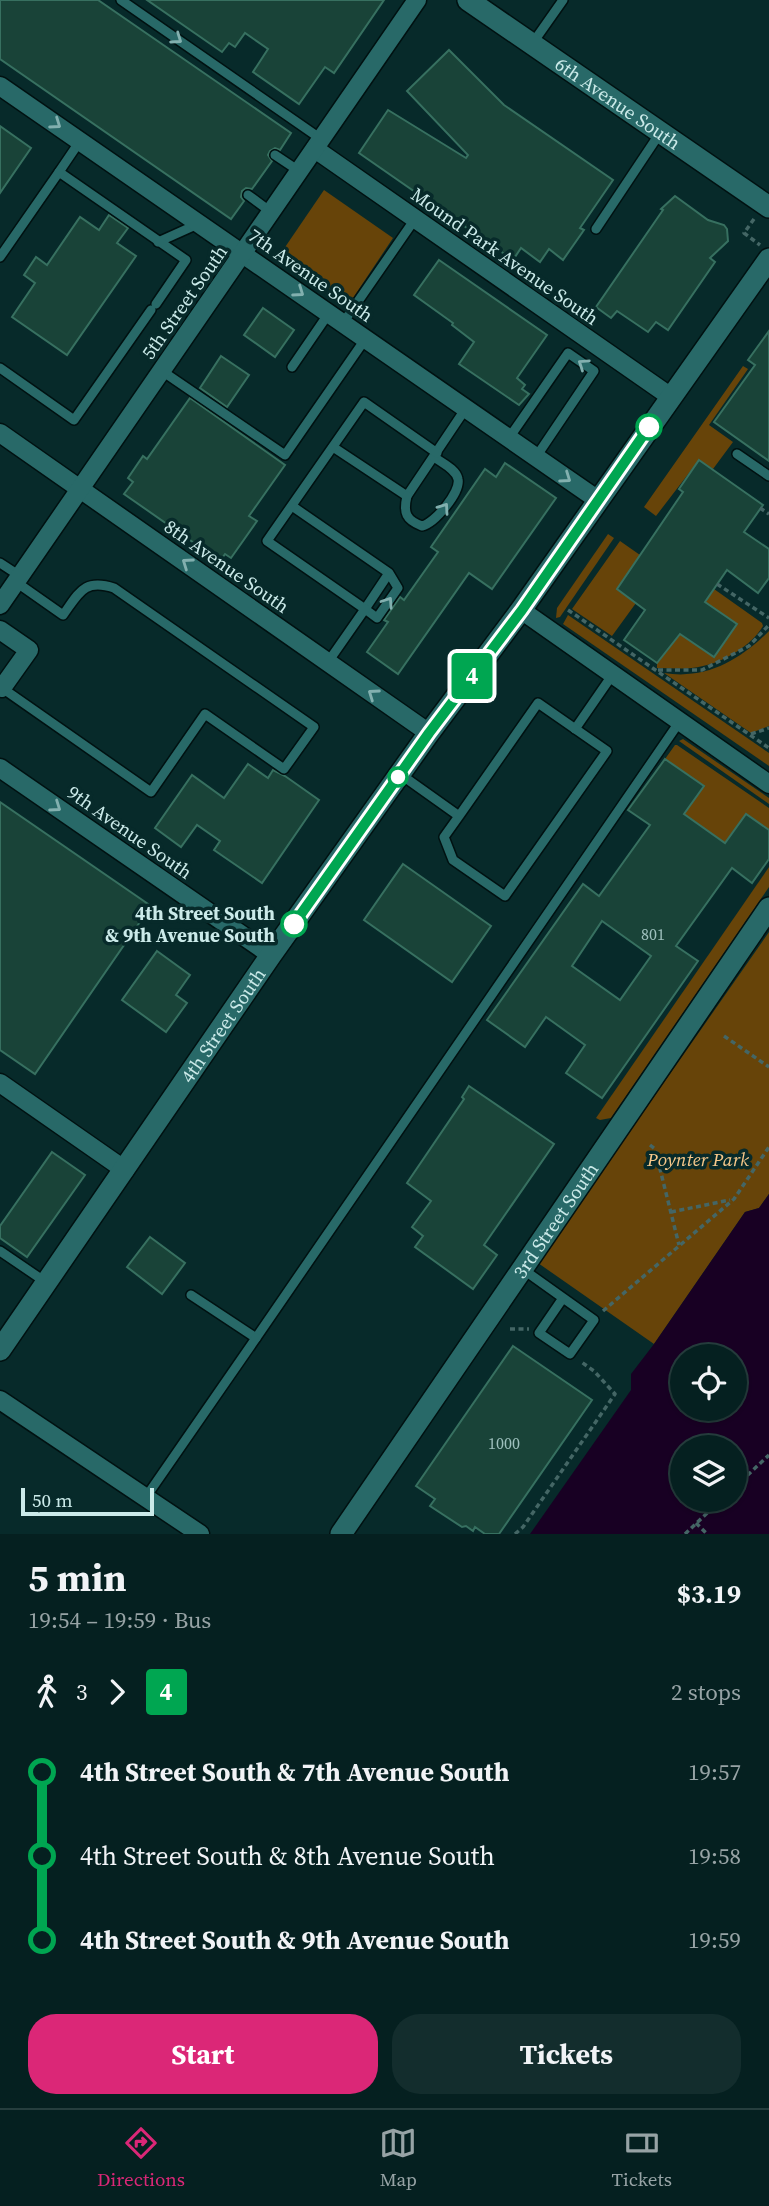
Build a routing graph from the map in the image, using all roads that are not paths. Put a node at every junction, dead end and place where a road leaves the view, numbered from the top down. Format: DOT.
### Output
graph roads {
  1 [pos="121,0"];
  2 [pos="417,0"];
  3 [pos="468,0"];
  4 [pos="564,0"];
  5 [pos="532,44"];
  6 [pos="0,86"];
  7 [pos="660,132"];
  8 [pos="80,141"];
  9 [pos="318,144"];
  10 [pos="275,155"];
  11 [pos="59,172"];
  12 [pos="299,172"];
  13 [pos="248,195"];
  14 [pos="766,206"];
  15 [pos="271,212"];
  16 [pos="415,219"];
  17 [pos="200,223"];
  18 [pos="596,229"];
  19 [pos="158,242"];
  20 [pos="243,253"];
  21 [pos="0,257"];
  22 [pos="769,259"];
  23 [pos="336,318"];
  24 [pos="366,338"];
  25 [pos="292,367"];
  26 [pos="0,368"];
  27 [pos="162,371"];
  28 [pos="671,397"];
  29 [pos="466,408"];
  30 [pos="0,433"];
  31 [pos="509,438"];
  32 [pos="333,447"];
  33 [pos="737,454"];
  34 [pos="435,455"];
  35 [pos="536,457"];
  36 [pos="769,476"];
  37 [pos="80,489"];
  38 [pos="407,496"];
  39 [pos="598,500"];
  40 [pos="292,506"];
  41 [pos="0,563"];
  42 [pos="389,573"];
  43 [pos="18,579"];
  44 [pos="0,605"];
  45 [pos="365,609"];
  46 [pos="522,610"];
  47 [pos="0,630"];
  48 [pos="328,662"];
  49 [pos="613,674"];
  50 [pos="1,687"];
  51 [pos="680,721"];
  52 [pos="575,729"];
  53 [pos="429,733"];
  54 [pos="0,768"];
  55 [pos="400,774"];
  56 [pos="769,784"];
  57 [pos="459,816"];
  58 [pos="769,908"];
  59 [pos="271,956"];
  60 [pos="0,1083"];
  61 [pos="125,1170"];
  62 [pos="0,1251"];
  63 [pos="522,1269"];
  64 [pos="47,1283"];
  65 [pos="191,1295"];
  66 [pos="563,1298"];
  67 [pos="256,1338"];
  68 [pos="0,1350"];
  69 [pos="0,1400"];
  70 [pos="146,1497"];
  71 [pos="200,1534"];
  72 [pos="341,1534"];
  1 -- 9 [label="lane, one-way"];
  2 -- 9 [label="street, 5th Street South"];
  3 -- 5 [label="main road, 6th Avenue South"];
  4 -- 5 [label="lane"];
  5 -- 7 [label="main road, 6th Avenue South"];
  6 -- 8 [label="street, 7th Avenue South, one-way"];
  7 -- 14 [label="main road, 6th Avenue South"];
  7 -- 18 [label="lane"];
  8 -- 11 [label="lane"];
  8 -- 17 [label="street, 7th Avenue South"];
  9 -- 12 [label="street, 5th Street South"];
  9 -- 16 [label="street, Mound Park Avenue South"];
  10 -- 12 [label="lane"];
  11 -- 19 [label="lane"];
  11 -- 21 [label="lane"];
  12 -- 15 [label="street, 5th Street South"];
  13 -- 15 [label="lane"];
  15 -- 20 [label="street, 5th Street South"];
  16 -- 23 [label="lane"];
  16 -- 28 [label="street, Mound Park Avenue South"];
  17 -- 19 [label="lane"];
  17 -- 20 [label="street, 7th Avenue South"];
  19 -- 26 [label="lane"];
  20 -- 23 [label="street, 7th Avenue South, one-way"];
  20 -- 27 [label="street, 5th Street South"];
  22 -- 28 [label="main road, 4th Street South"];
  23 -- 24 [label="street, 7th Avenue South"];
  23 -- 25 [label="lane"];
  24 -- 27 [label="lane"];
  24 -- 29 [label="street, 7th Avenue South"];
  27 -- 37 [label="street, 5th Street South"];
  28 -- 39 [label="main road, 4th Street South"];
  29 -- 31 [label="street, 7th Avenue South"];
  29 -- 34 [label="lane"];
  30 -- 37 [label="street, 8th Avenue South"];
  31 -- 35 [label="street, 7th Avenue South"];
  35 -- 31 [label="lane, one-way"];
  32 -- 34 [label="lane"];
  32 -- 38 [label="lane"];
  32 -- 40 [label="lane"];
  33 -- 36 [label="lane"];
  34 -- 38 [label="lane"];
  38 -- 34 [label="lane, one-way"];
  35 -- 39 [label="street, 7th Avenue South, one-way"];
  37 -- 43 [label="street, 5th Street South"];
  48 -- 37 [label="street, 8th Avenue South, one-way"];
  39 -- 46 [label="main road, 4th Street South"];
  40 -- 42 [label="lane"];
  40 -- 45 [label="lane"];
  41 -- 43 [label="lane"];
  42 -- 45 [label="lane"];
  45 -- 42 [label="lane, one-way"];
  43 -- 44 [label="street, 5th Street South"];
  43 -- 50 [label="lane"];
  45 -- 48 [label="lane"];
  46 -- 49 [label="street"];
  46 -- 53 [label="main road, 4th Street South"];
  47 -- 50 [label="street"];
  53 -- 48 [label="street, 8th Avenue South, one-way"];
  49 -- 51 [label="street"];
  49 -- 52 [label="lane"];
  51 -- 56 [label="street"];
  51 -- 67 [label="lane"];
  52 -- 57 [label="lane"];
  52 -- 57 [label="lane"];
  53 -- 55 [label="main road, 4th Street South"];
  54 -- 59 [label="street, 9th Avenue South, one-way"];
  55 -- 57 [label="lane"];
  55 -- 59 [label="main road, 4th Street South"];
  58 -- 63 [label="main road, 3rd Street South"];
  59 -- 61 [label="main road, 4th Street South"];
  60 -- 61 [label="street"];
  61 -- 64 [label="main road, 4th Street South"];
  62 -- 64 [label="lane"];
  63 -- 66 [label="lane"];
  63 -- 72 [label="main road, 3rd Street South"];
  64 -- 68 [label="main road, 4th Street South"];
  65 -- 67 [label="lane"];
  66 -- 66 [label="lane"];
  67 -- 70 [label="lane"];
  69 -- 70 [label="street"];
  70 -- 71 [label="street"];
}
